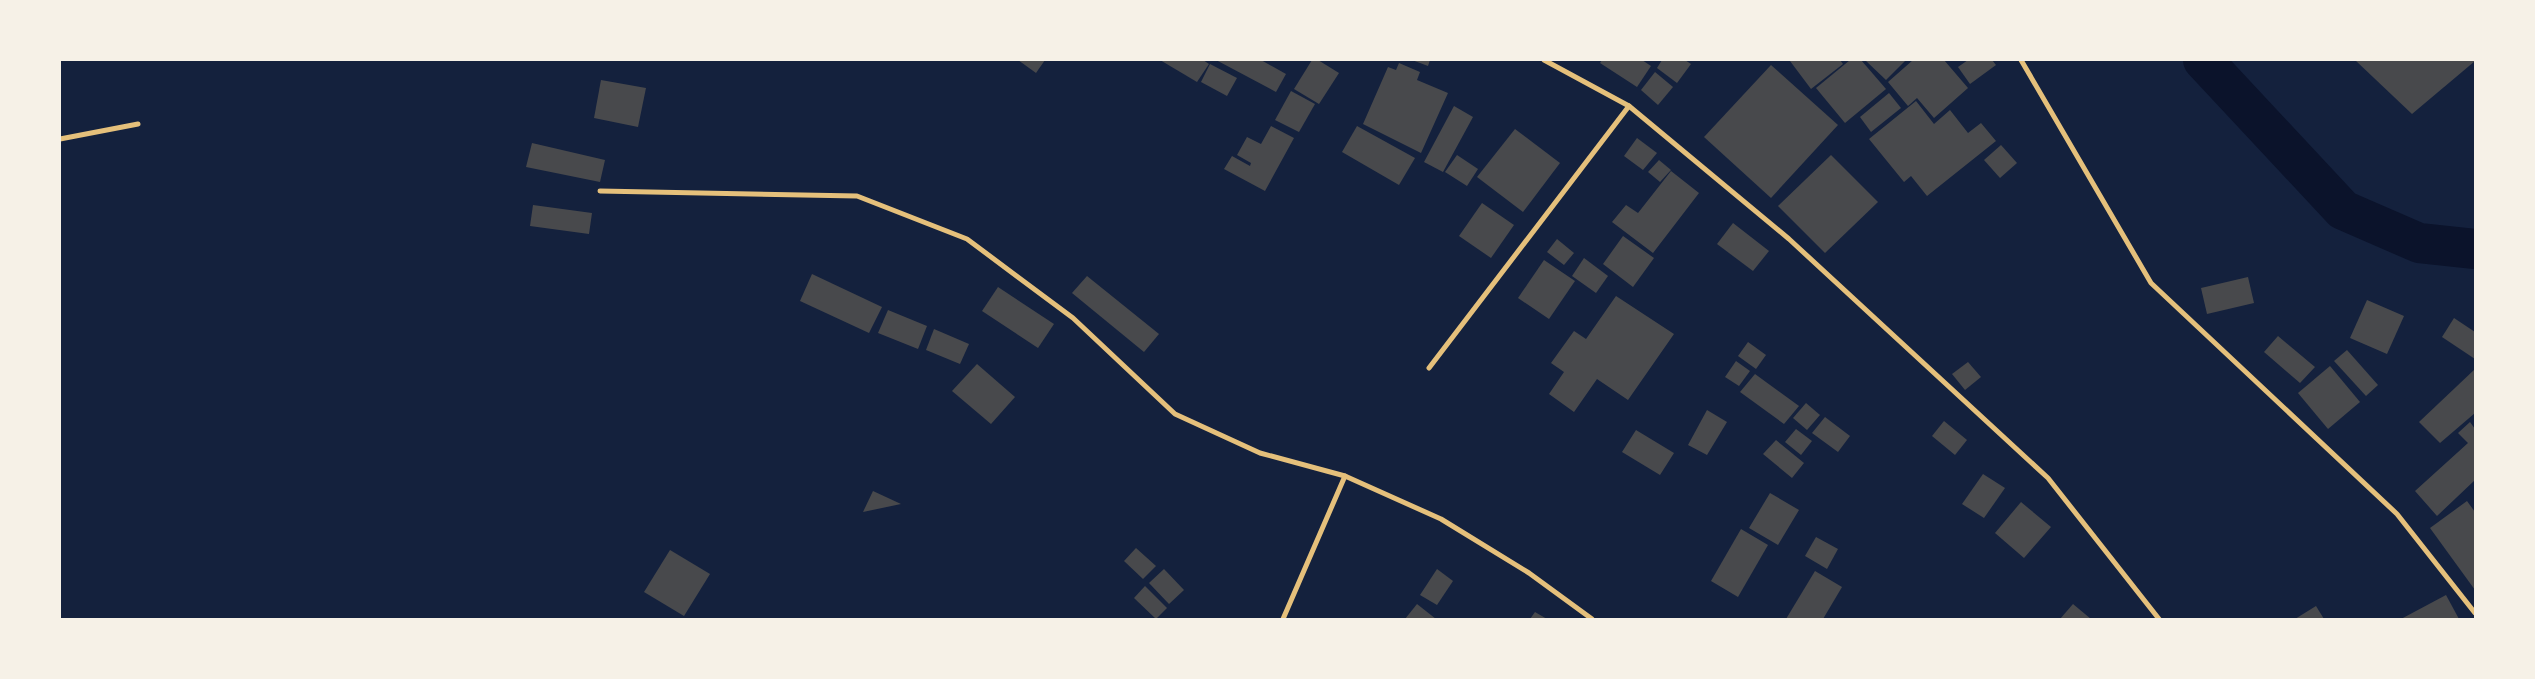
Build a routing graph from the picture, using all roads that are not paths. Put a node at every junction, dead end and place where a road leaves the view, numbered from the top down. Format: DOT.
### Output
graph roads {
  1 [pos="1544,60"];
  2 [pos="2021,60"];
  3 [pos="1629,106"];
  4 [pos="138,124"];
  5 [pos="60,139"];
  6 [pos="600,191"];
  7 [pos="1429,368"];
  8 [pos="1345,476"];
  9 [pos="2475,613"];
  10 [pos="1283,619"];
  11 [pos="1592,619"];
  12 [pos="2159,619"];
  1 -- 3 [label="street"];
  2 -- 9 [label="street"];
  3 -- 7 [label="street"];
  3 -- 12 [label="street"];
  4 -- 5 [label="street"];
  6 -- 8 [label="street"];
  8 -- 10 [label="street"];
  8 -- 11 [label="street"];
}
